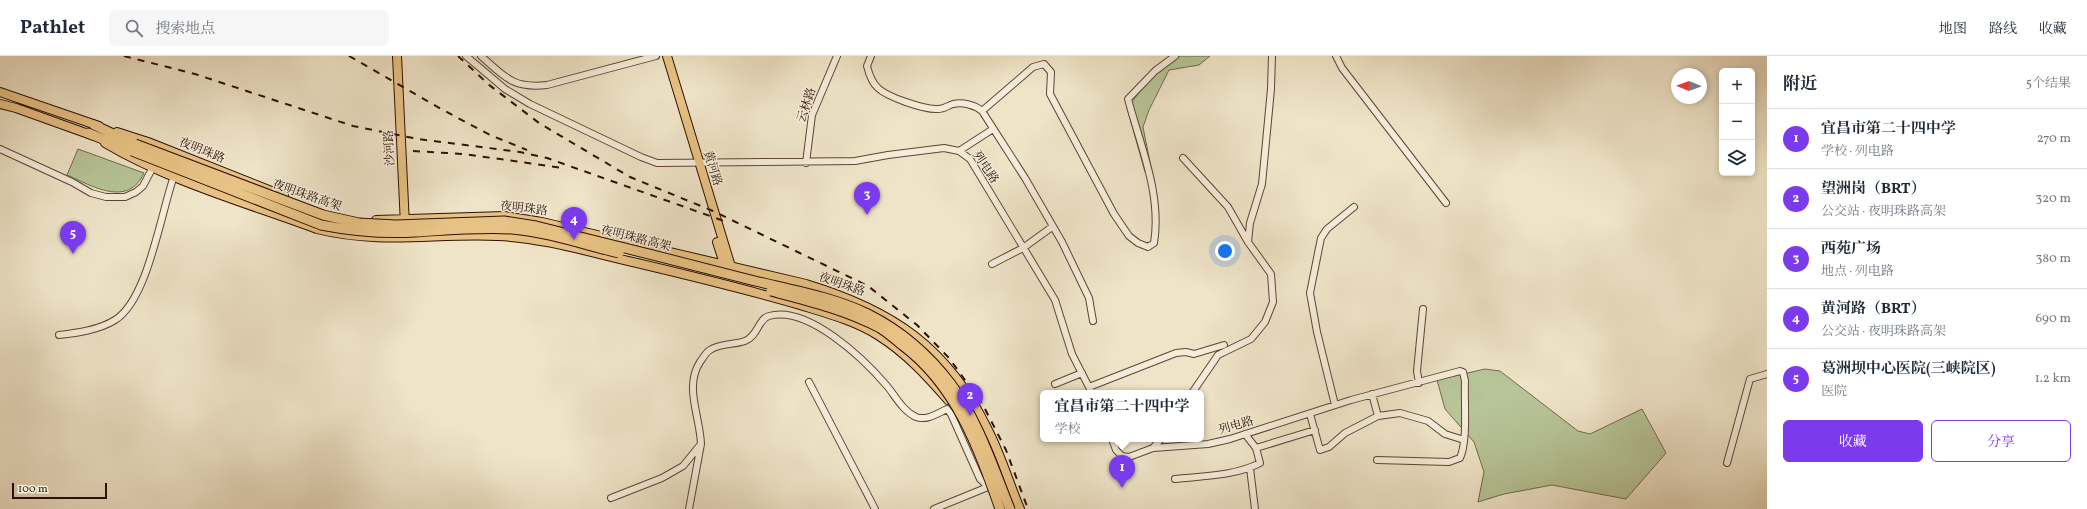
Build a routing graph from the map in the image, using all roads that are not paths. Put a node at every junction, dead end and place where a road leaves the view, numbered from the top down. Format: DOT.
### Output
graph roads {
  1 [pos="397,56"];
  2 [pos="466,56"];
  3 [pos="482,56"];
  4 [pos="656,56"];
  5 [pos="661,56"];
  6 [pos="667,56"];
  7 [pos="837,56"];
  8 [pos="871,56"];
  9 [pos="1174,56"];
  10 [pos="1272,56"];
  11 [pos="1336,56"];
  12 [pos="0,92"];
  13 [pos="0,104"];
  14 [pos="982,111"];
  15 [pos="94,125"];
  16 [pos="993,129"];
  17 [pos="88,133"];
  18 [pos="134,147"];
  19 [pos="0,149"];
  20 [pos="959,151"];
  21 [pos="1183,158"];
  22 [pos="696,162"];
  23 [pos="806,163"];
  24 [pos="153,167"];
  25 [pos="174,176"];
  26 [pos="1446,203"];
  27 [pos="1354,207"];
  28 [pos="405,219"];
  29 [pos="1052,226"];
  30 [pos="406,239"];
  31 [pos="1248,242"];
  32 [pos="1023,248"];
  33 [pos="992,264"];
  34 [pos="728,266"];
  35 [pos="733,285"];
  36 [pos="1423,309"];
  37 [pos="1093,321"];
  38 [pos="59,335"];
  39 [pos="1224,345"];
  40 [pos="1082,373"];
  41 [pos="1767,374"];
  42 [pos="808,382"];
  43 [pos="1419,383"];
  44 [pos="1055,384"];
  45 [pos="1090,390"];
  46 [pos="1194,390"];
  47 [pos="1372,394"];
  48 [pos="1335,405"];
  49 [pos="1310,414"];
  50 [pos="1378,416"];
  51 [pos="1315,430"];
  52 [pos="1245,434"];
  53 [pos="1464,440"];
  54 [pos="1113,442"];
  55 [pos="1158,442"];
  56 [pos="701,444"];
  57 [pos="1153,448"];
  58 [pos="1256,448"];
  59 [pos="1377,460"];
  60 [pos="1727,462"];
  61 [pos="1250,468"];
  62 [pos="1175,479"];
  63 [pos="988,487"];
  64 [pos="611,498"];
  65 [pos="689,509"];
  66 [pos="875,509"];
  67 [pos="934,509"];
  68 [pos="995,509"];
  69 [pos="1000,509"];
  70 [pos="1010,509"];
  71 [pos="1020,509"];
  72 [pos="1255,509"];
  1 -- 28 [label="main road, 沙河路"];
  2 -- 22 [label="street, 列电路"];
  3 -- 4 [label="street"];
  5 -- 22 [label="main road, 黄河路"];
  6 -- 22 [label="main road, 黄河路"];
  7 -- 23 [label="street, 云林路"];
  8 -- 14 [label="street"];
  9 -- 14 [label="street"];
  10 -- 31 [label="street"];
  11 -- 26 [label="street"];
  12 -- 15 [label="main road, 夜明珠路"];
  13 -- 17 [label="main road"];
  14 -- 16 [label="street"];
  15 -- 18 [label="highway"];
  15 -- 28 [label="main road, 夜明珠路"];
  16 -- 20 [label="street"];
  16 -- 29 [label="street"];
  17 -- 18 [label="highway"];
  17 -- 24 [label="main road"];
  18 -- 69 [label="highway, 夜明珠路高架, bridge"];
  18 -- 70 [label="highway, 夜明珠路高架, bridge"];
  19 -- 24 [label="street"];
  20 -- 23 [label="street, 列电路"];
  20 -- 32 [label="street, 列电路"];
  21 -- 31 [label="street"];
  22 -- 23 [label="street, 列电路"];
  22 -- 34 [label="main road, 黄河路"];
  24 -- 25 [label="main road"];
  25 -- 30 [label="main road"];
  25 -- 38 [label="street"];
  27 -- 48 [label="street"];
  28 -- 30 [label="main road, 沙河路"];
  28 -- 34 [label="main road, 夜明珠路"];
  29 -- 32 [label="street"];
  29 -- 37 [label="street"];
  30 -- 35 [label="main road"];
  31 -- 46 [label="street"];
  32 -- 33 [label="street"];
  32 -- 40 [label="street, 列电路"];
  34 -- 35 [label="main road, 黄河路"];
  34 -- 71 [label="main road, 夜明珠路"];
  35 -- 63 [label="main road"];
  36 -- 43 [label="street"];
  39 -- 45 [label="street"];
  40 -- 44 [label="street"];
  40 -- 45 [label="street, 列电路"];
  41 -- 60 [label="street"];
  42 -- 66 [label="street"];
  43 -- 47 [label="street, 列电路"];
  43 -- 53 [label="street, 列电路"];
  47 -- 48 [label="street, 列电路"];
  47 -- 50 [label="street"];
  48 -- 49 [label="street, 列电路"];
  49 -- 51 [label="street"];
  49 -- 52 [label="street, 列电路"];
  50 -- 51 [label="street"];
  50 -- 53 [label="street"];
  51 -- 58 [label="street"];
  52 -- 57 [label="street, 列电路"];
  52 -- 58 [label="street"];
  53 -- 59 [label="street"];
  54 -- 57 [label="street, 列电路"];
  55 -- 57 [label="street"];
  56 -- 63 [label="street"];
  56 -- 64 [label="street"];
  56 -- 65 [label="street"];
  58 -- 61 [label="street"];
  61 -- 62 [label="street"];
  61 -- 72 [label="street"];
  63 -- 67 [label="street"];
  63 -- 68 [label="main road"];
}
